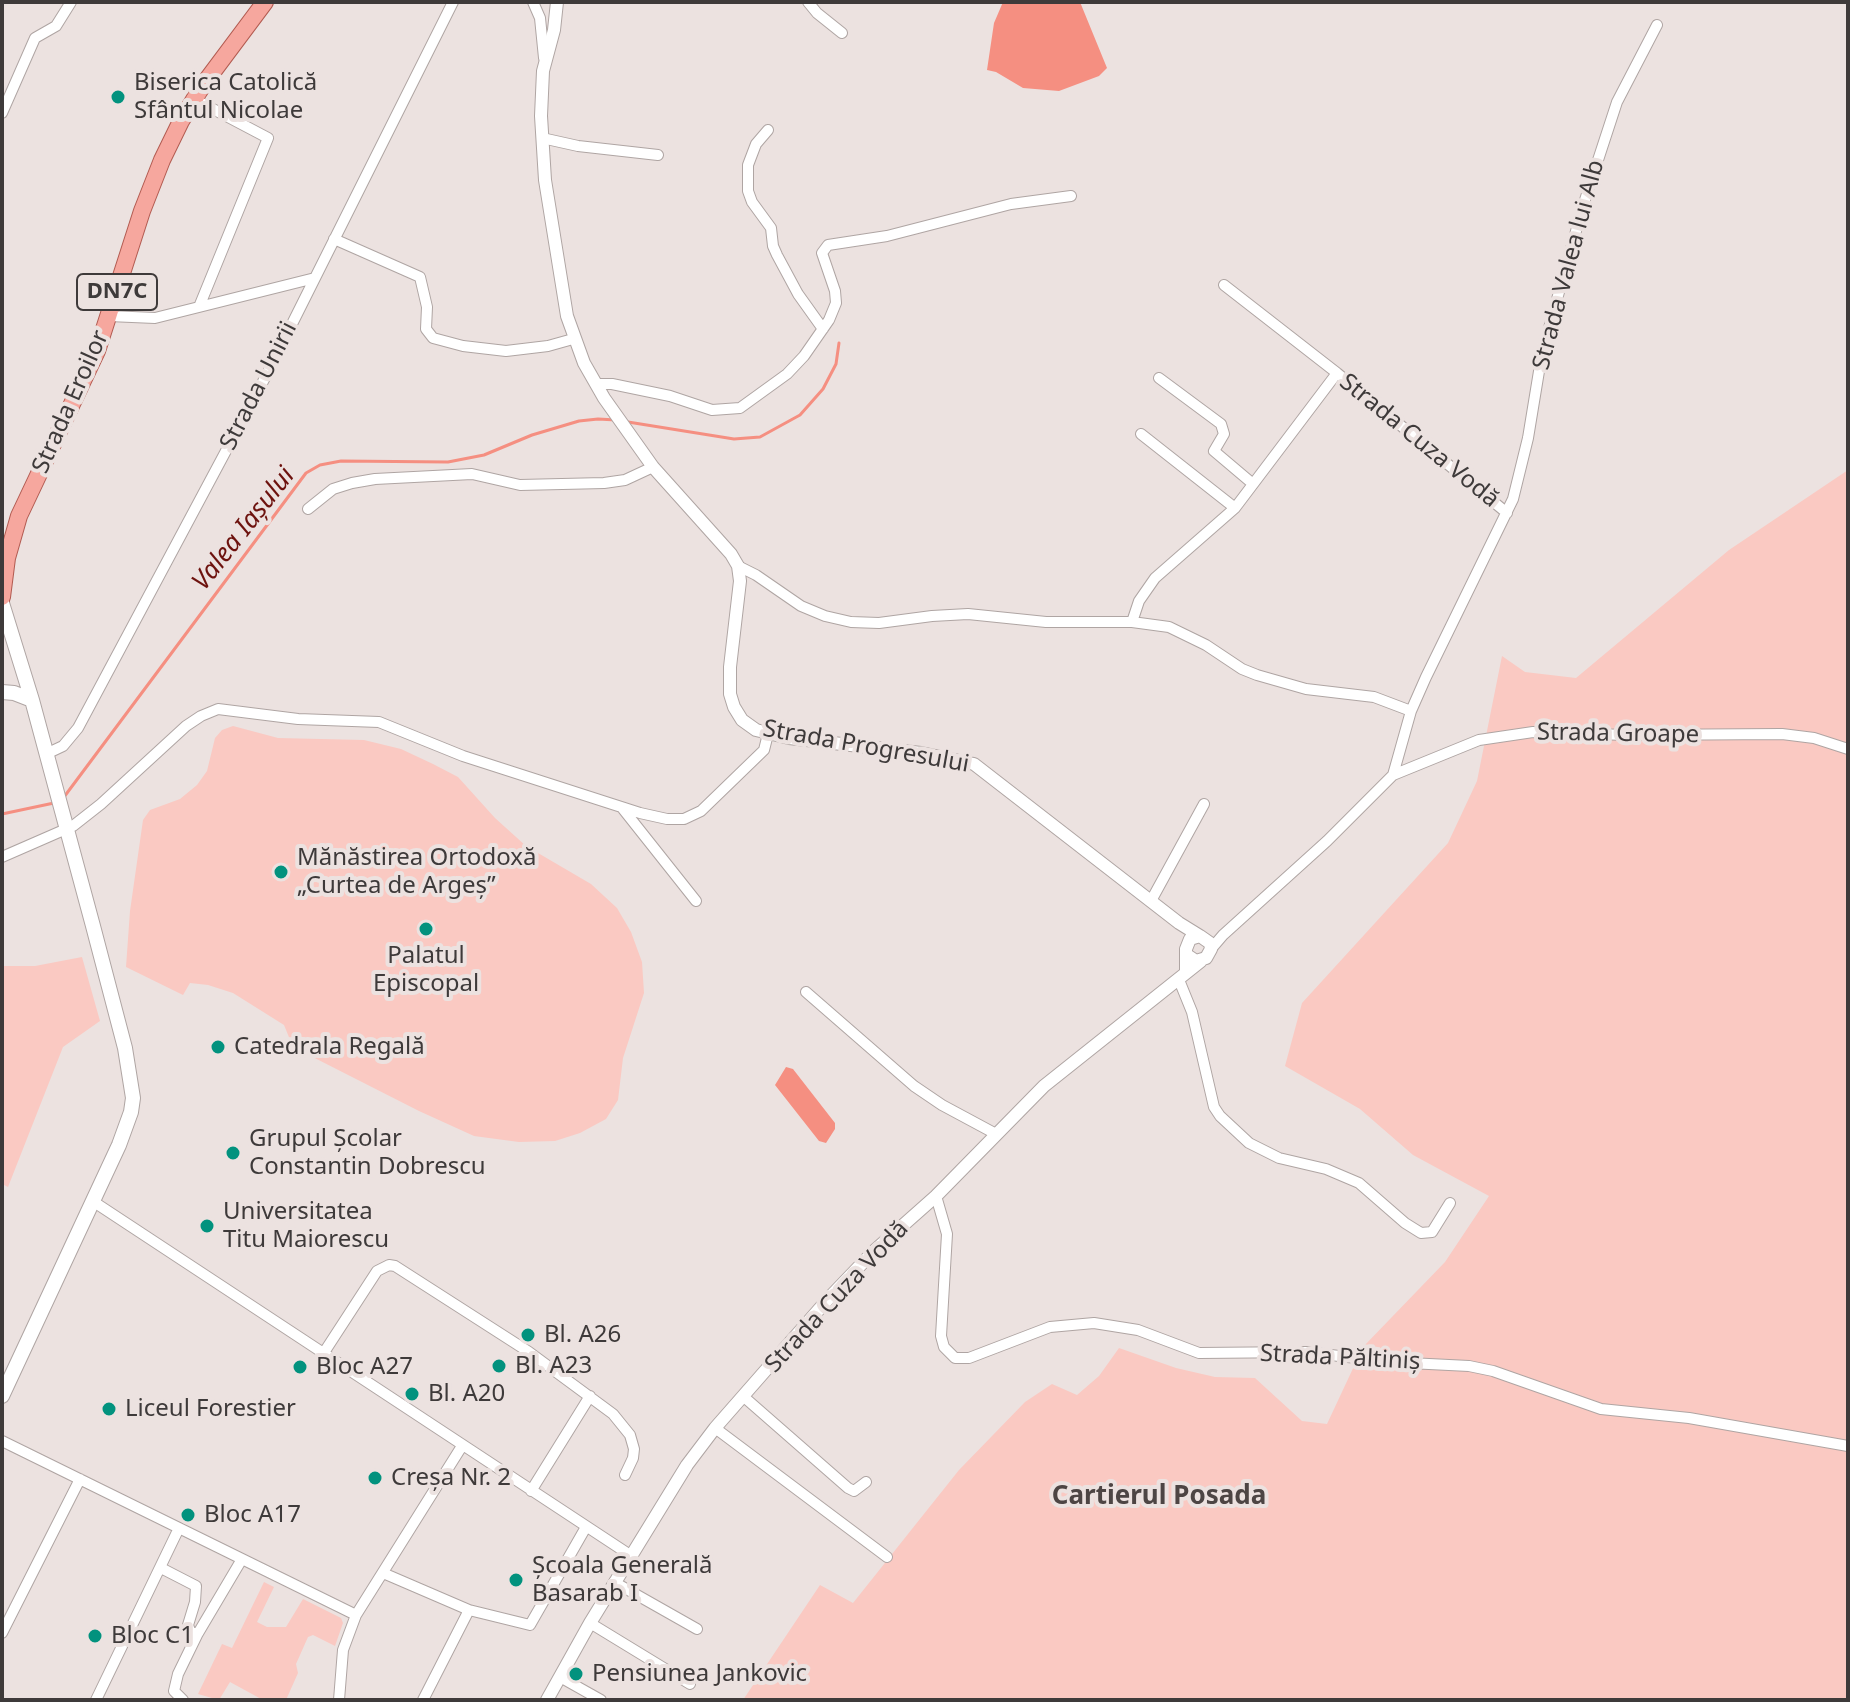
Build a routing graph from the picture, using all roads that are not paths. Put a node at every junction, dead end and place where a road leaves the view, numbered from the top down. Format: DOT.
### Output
graph roads {
  1 [pos="71,2"];
  2 [pos="265,2"];
  3 [pos="453,2"];
  4 [pos="533,2"];
  5 [pos="557,2"];
  6 [pos="808,2"];
  7 [pos="1657,25"];
  8 [pos="842,33"];
  9 [pos="543,71"];
  10 [pos="194,99"];
  11 [pos="2,113"];
  12 [pos="768,130"];
  13 [pos="542,138"];
  14 [pos="658,155"];
  15 [pos="1071,196"];
  16 [pos="334,239"];
  17 [pos="315,278"];
  18 [pos="1224,285"];
  19 [pos="199,307"];
  20 [pos="109,316"];
  21 [pos="823,329"];
  22 [pos="573,339"];
  23 [pos="1337,373"];
  24 [pos="1159,378"];
  25 [pos="596,384"];
  26 [pos="1141,434"];
  27 [pos="653,467"];
  28 [pos="1253,484"];
  29 [pos="1235,508"];
  30 [pos="308,509"];
  31 [pos="1507,513"];
  32 [pos="738,566"];
  33 [pos="2,597"];
  34 [pos="2,603"];
  35 [pos="1132,622"];
  36 [pos="2,692"];
  37 [pos="32,700"];
  38 [pos="1411,711"];
  39 [pos="768,734"];
  40 [pos="1848,749"];
  41 [pos="46,754"];
  42 [pos="1393,775"];
  43 [pos="1204,804"];
  44 [pos="622,807"];
  45 [pos="65,824"];
  46 [pos="2,857"];
  47 [pos="1152,899"];
  48 [pos="696,901"];
  49 [pos="1179,923"];
  50 [pos="1205,941"];
  51 [pos="1187,949"];
  52 [pos="1201,961"];
  53 [pos="1182,975"];
  54 [pos="806,992"];
  55 [pos="996,1134"];
  56 [pos="936,1196"];
  57 [pos="94,1202"];
  58 [pos="1450,1203"];
  59 [pos="323,1354"];
  60 [pos="2,1396"];
  61 [pos="590,1396"];
  62 [pos="744,1397"];
  63 [pos="715,1428"];
  64 [pos="2,1441"];
  65 [pos="462,1446"];
  66 [pos="1848,1446"];
  67 [pos="625,1475"];
  68 [pos="80,1479"];
  69 [pos="866,1482"];
  70 [pos="531,1491"];
  71 [pos="586,1527"];
  72 [pos="179,1528"];
  73 [pos="630,1555"];
  74 [pos="887,1557"];
  75 [pos="242,1559"];
  76 [pos="161,1568"];
  77 [pos="383,1573"];
  78 [pos="614,1582"];
  79 [pos="469,1610"];
  80 [pos="356,1615"];
  81 [pos="590,1623"];
  82 [pos="697,1629"];
  83 [pos="2,1633"];
  84 [pos="197,1635"];
  85 [pos="560,1677"];
  86 [pos="690,1684"];
  87 [pos="96,1700"];
  88 [pos="183,1700"];
  89 [pos="339,1700"];
  90 [pos="423,1700"];
  91 [pos="547,1700"];
  92 [pos="601,1700"];
  1 -- 11 [label="street"];
  2 -- 10 [label="main road, Strada Eroilor / DN7C"];
  3 -- 16 [label="street, Strada Unirii"];
  4 -- 9 [label="street"];
  5 -- 9 [label="street"];
  6 -- 8 [label="street"];
  7 -- 31 [label="street, Strada Valea lui Alb"];
  9 -- 13 [label="street"];
  10 -- 19 [label="street"];
  10 -- 20 [label="main road, Strada Eroilor / DN7C"];
  12 -- 21 [label="street"];
  13 -- 14 [label="street"];
  13 -- 22 [label="street"];
  15 -- 21 [label="street"];
  16 -- 17 [label="street, Strada Unirii"];
  16 -- 22 [label="street"];
  17 -- 19 [label="street"];
  17 -- 41 [label="street, Strada Unirii"];
  18 -- 23 [label="street, Strada Cuza Vodă"];
  19 -- 20 [label="street"];
  20 -- 33 [label="main road, Strada Eroilor / DN7C"];
  21 -- 25 [label="street"];
  22 -- 25 [label="street"];
  23 -- 28 [label="street"];
  23 -- 31 [label="street, Strada Cuza Vodă"];
  24 -- 28 [label="street"];
  25 -- 27 [label="street"];
  26 -- 29 [label="street"];
  27 -- 30 [label="street"];
  27 -- 32 [label="street"];
  28 -- 29 [label="street"];
  29 -- 35 [label="street"];
  31 -- 38 [label="street, Strada Cuza Vodă"];
  32 -- 35 [label="street"];
  32 -- 39 [label="street, Strada Progresului"];
  34 -- 37 [label="main road"];
  35 -- 38 [label="street"];
  36 -- 37 [label="main road"];
  37 -- 41 [label="main road"];
  38 -- 42 [label="street, Strada Cuza Vodă"];
  39 -- 44 [label="street"];
  39 -- 47 [label="street, Strada Progresului"];
  40 -- 42 [label="street, Strada Groape"];
  41 -- 45 [label="main road"];
  42 -- 50 [label="street, Strada Cuza Vodă"];
  43 -- 47 [label="street"];
  44 -- 45 [label="street"];
  44 -- 48 [label="street"];
  45 -- 46 [label="street"];
  45 -- 57 [label="main road"];
  47 -- 49 [label="street, Strada Progresului"];
  49 -- 50 [label="street, Strada Progresului"];
  49 -- 51 [label="street, Strada Progresului"];
  50 -- 51 [label="street"];
  50 -- 52 [label="street, Strada Cuza Vodă"];
  51 -- 52 [label="street"];
  51 -- 53 [label="street"];
  52 -- 53 [label="street, Strada Cuza Vodă"];
  53 -- 55 [label="street, Strada Cuza Vodă"];
  53 -- 58 [label="street"];
  54 -- 55 [label="street"];
  55 -- 56 [label="street, Strada Cuza Vodă"];
  56 -- 62 [label="street, Strada Cuza Vodă"];
  56 -- 66 [label="street, Strada Păltiniș"];
  57 -- 59 [label="street"];
  57 -- 60 [label="main road"];
  59 -- 61 [label="street"];
  59 -- 65 [label="street"];
  61 -- 67 [label="street"];
  61 -- 70 [label="street"];
  62 -- 63 [label="street, Strada Cuza Vodă"];
  62 -- 69 [label="street"];
  63 -- 73 [label="street, Strada Cuza Vodă"];
  63 -- 74 [label="street"];
  64 -- 68 [label="street"];
  65 -- 70 [label="street"];
  65 -- 77 [label="street"];
  68 -- 72 [label="street"];
  68 -- 83 [label="street"];
  70 -- 71 [label="street"];
  71 -- 73 [label="street"];
  71 -- 79 [label="street"];
  72 -- 75 [label="street"];
  72 -- 76 [label="street"];
  73 -- 78 [label="street, Strada Cuza Vodă"];
  75 -- 80 [label="street"];
  75 -- 84 [label="street"];
  76 -- 84 [label="street"];
  76 -- 87 [label="street"];
  77 -- 79 [label="street"];
  77 -- 80 [label="street"];
  78 -- 81 [label="street, Strada Cuza Vodă"];
  78 -- 82 [label="street"];
  79 -- 90 [label="street"];
  80 -- 89 [label="street"];
  81 -- 85 [label="street, Strada Cuza Vodă"];
  81 -- 86 [label="street"];
  84 -- 88 [label="street"];
  85 -- 91 [label="street, Strada Cuza Vodă"];
  85 -- 92 [label="street"];
}
